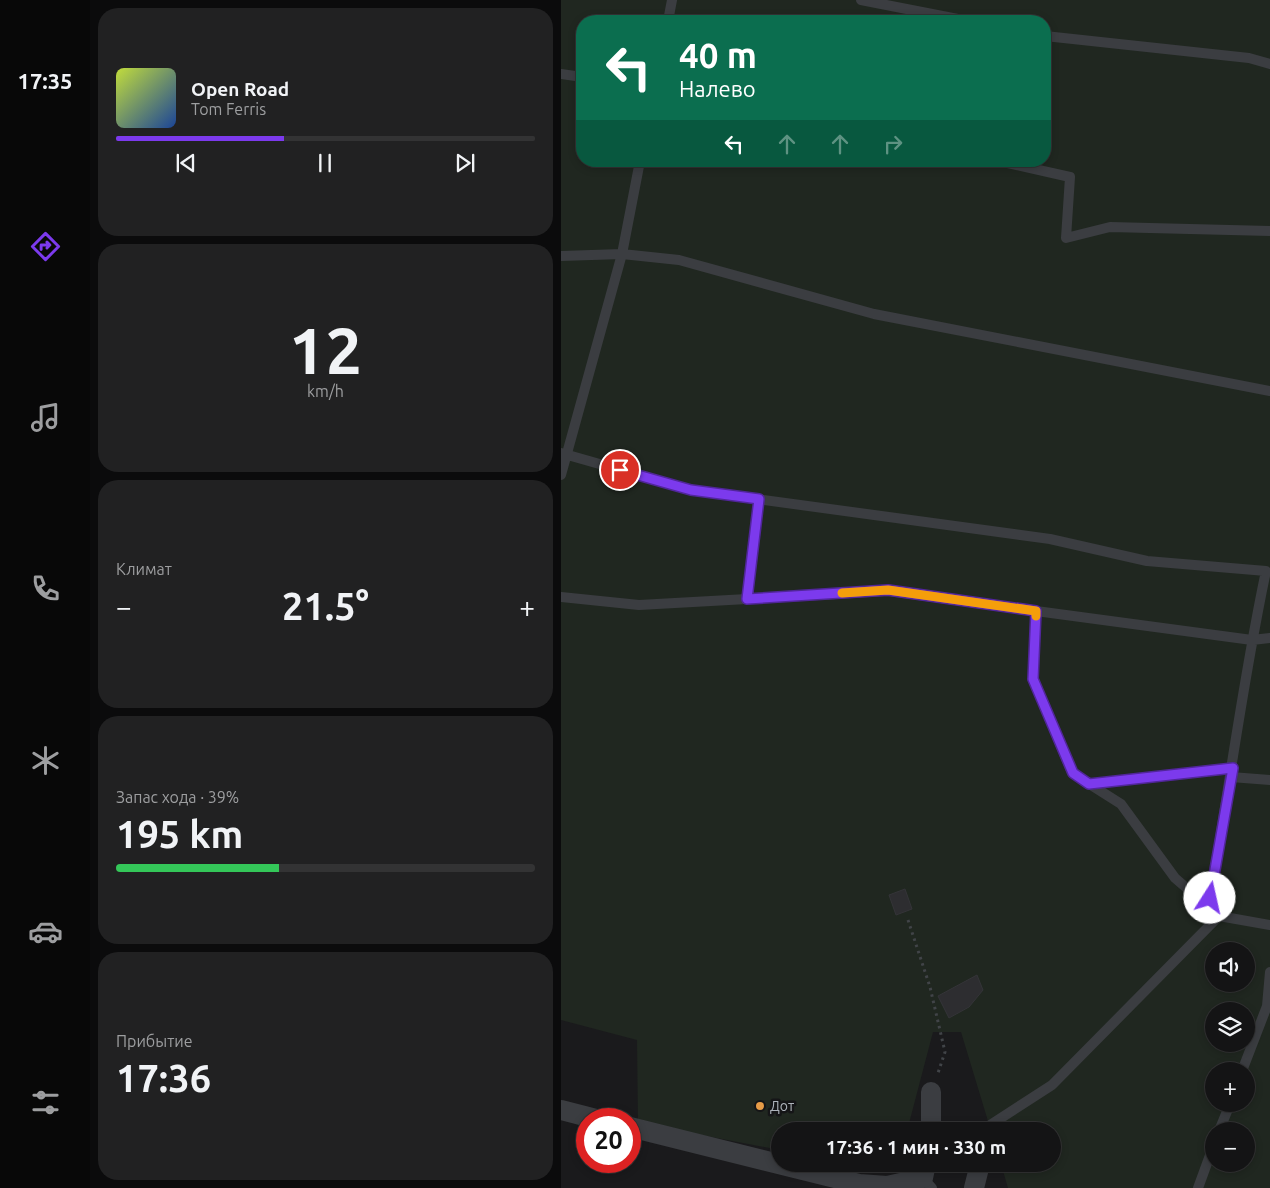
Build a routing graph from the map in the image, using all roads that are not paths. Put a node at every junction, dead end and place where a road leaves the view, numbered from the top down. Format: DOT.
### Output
graph roads {
  1 [pos="672,0"];
  2 [pos="861,0"];
  3 [pos="669,15"];
  4 [pos="937,15"];
  5 [pos="1051,37"];
  6 [pos="1270,64"];
  7 [pos="561,74"];
  8 [pos="576,76"];
  9 [pos="639,167"];
  10 [pos="1024,167"];
  11 [pos="1270,231"];
  12 [pos="622,254"];
  13 [pos="561,256"];
  14 [pos="1270,391"];
  15 [pos="564,453"];
  16 [pos="561,475"];
  17 [pos="759,499"];
  18 [pos="1270,560"];
  19 [pos="1266,571"];
  20 [pos="561,597"];
  21 [pos="747,599"];
  22 [pos="1036,611"];
  23 [pos="1270,638"];
  24 [pos="1252,640"];
  25 [pos="1232,773"];
  26 [pos="1270,780"];
  27 [pos="1089,784"];
  28 [pos="1219,916"];
  29 [pos="1270,925"];
  30 [pos="1270,972"];
  31 [pos="1245,1062"];
  32 [pos="931,1092"];
  33 [pos="561,1110"];
  34 [pos="576,1114"];
  35 [pos="931,1122"];
  36 [pos="995,1122"];
  37 [pos="641,1130"];
  38 [pos="1205,1169"];
  39 [pos="977,1172"];
  40 [pos="927,1177"];
  41 [pos="974,1188"];
  42 [pos="1198,1188"];
  1 -- 3 [label="lane"];
  2 -- 4 [label="lane"];
  5 -- 6 [label="lane"];
  7 -- 8 [label="lane"];
  9 -- 12 [label="lane"];
  10 -- 11 [label="lane"];
  12 -- 13 [label="lane"];
  12 -- 14 [label="lane"];
  12 -- 15 [label="lane"];
  15 -- 16 [label="lane"];
  15 -- 17 [label="lane"];
  17 -- 19 [label="lane"];
  17 -- 21 [label="lane"];
  18 -- 19 [label="lane"];
  19 -- 24 [label="lane"];
  20 -- 21 [label="lane"];
  21 -- 22 [label="lane"];
  22 -- 24 [label="lane"];
  22 -- 27 [label="lane"];
  23 -- 24 [label="lane"];
  24 -- 25 [label="lane"];
  25 -- 26 [label="lane"];
  25 -- 27 [label="lane"];
  25 -- 28 [label="lane"];
  27 -- 28 [label="lane"];
  28 -- 29 [label="lane"];
  28 -- 36 [label="lane"];
  30 -- 31 [label="lane"];
  32 -- 35 [label="street"];
  33 -- 34 [label="street"];
  37 -- 40 [label="street"];
  38 -- 42 [label="lane"];
  39 -- 41 [label="street"];
}
